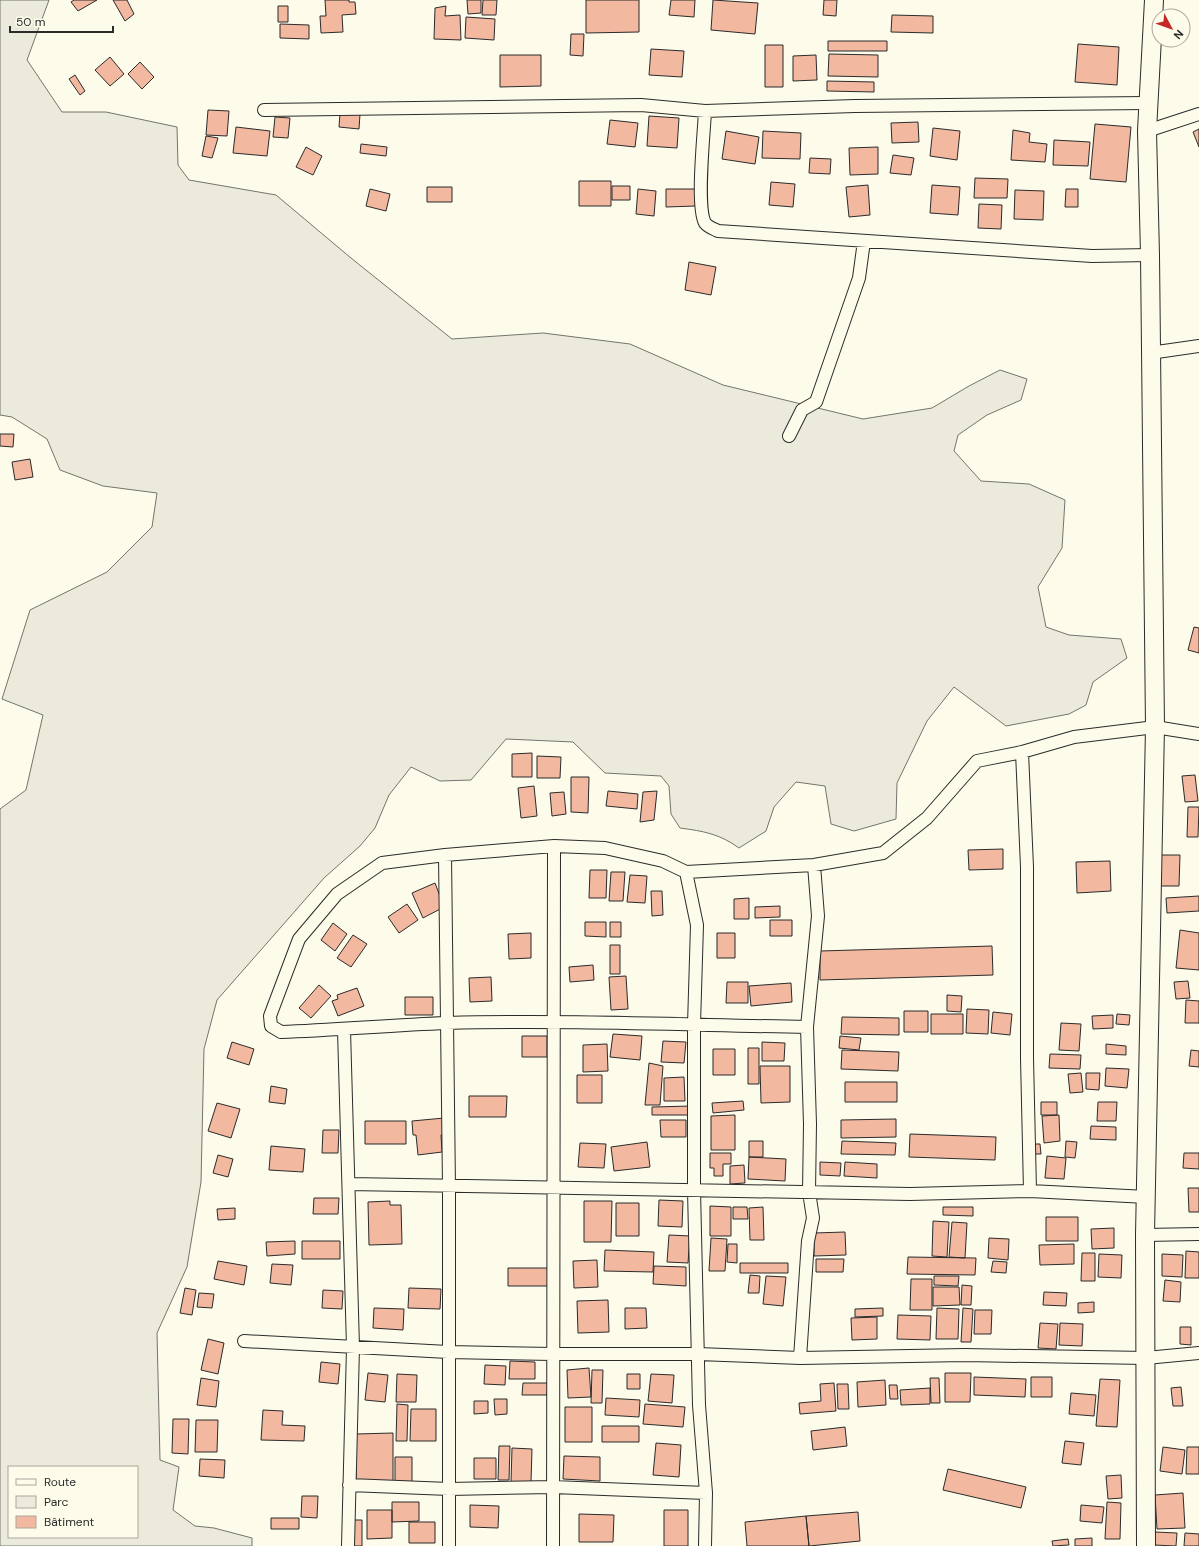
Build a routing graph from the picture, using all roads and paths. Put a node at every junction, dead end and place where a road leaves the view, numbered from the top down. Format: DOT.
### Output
graph roads {
  1 [pos="1154,0"];
  2 [pos="1148,103"];
  3 [pos="264,110"];
  4 [pos="705,111"];
  5 [pos="1199,114"];
  6 [pos="1147,132"];
  7 [pos="864,241"];
  8 [pos="1150,255"];
  9 [pos="1199,346"];
  10 [pos="1150,353"];
  11 [pos="789,436"];
  12 [pos="1155,727"];
  13 [pos="1199,734"];
  14 [pos="1022,752"];
  15 [pos="554,846"];
  16 [pos="445,855"];
  17 [pos="814,865"];
  18 [pos="686,872"];
  19 [pos="446,1023"];
  20 [pos="554,1023"];
  21 [pos="694,1025"];
  22 [pos="807,1027"];
  23 [pos="344,1030"];
  24 [pos="348,1184"];
  25 [pos="449,1187"];
  26 [pos="553,1189"];
  27 [pos="694,1190"];
  28 [pos="1030,1191"];
  29 [pos="809,1192"];
  30 [pos="1147,1197"];
  31 [pos="1199,1234"];
  32 [pos="1145,1236"];
  33 [pos="244,1341"];
  34 [pos="353,1347"];
  35 [pos="448,1352"];
  36 [pos="1199,1353"];
  37 [pos="553,1354"];
  38 [pos="698,1354"];
  39 [pos="800,1358"];
  40 [pos="1146,1358"];
  41 [pos="349,1486"];
  42 [pos="553,1487"];
  43 [pos="449,1489"];
  44 [pos="706,1493"];
  45 [pos="348,1546"];
  46 [pos="449,1546"];
  47 [pos="553,1546"];
  48 [pos="706,1546"];
  49 [pos="1146,1546"];
  1 -- 2 [label="main road"];
  2 -- 4 [label="street"];
  2 -- 6 [label="main road"];
  3 -- 4 [label="street"];
  4 -- 7 [label="street"];
  5 -- 6 [label="street"];
  6 -- 8 [label="main road"];
  7 -- 8 [label="street"];
  7 -- 11 [label="street"];
  8 -- 10 [label="main road"];
  9 -- 10 [label="street"];
  10 -- 12 [label="main road"];
  12 -- 13 [label="street"];
  12 -- 14 [label="street"];
  12 -- 30 [label="main road"];
  14 -- 17 [label="street"];
  14 -- 28 [label="street"];
  15 -- 16 [label="street"];
  15 -- 18 [label="street"];
  15 -- 20 [label="street"];
  16 -- 19 [label="street"];
  16 -- 23 [label="street"];
  17 -- 18 [label="street"];
  17 -- 22 [label="street"];
  18 -- 21 [label="street"];
  19 -- 20 [label="street"];
  19 -- 23 [label="street"];
  19 -- 25 [label="street"];
  20 -- 21 [label="street"];
  20 -- 26 [label="street"];
  21 -- 22 [label="street"];
  21 -- 27 [label="street"];
  22 -- 29 [label="street"];
  23 -- 24 [label="street"];
  24 -- 25 [label="street"];
  24 -- 34 [label="street"];
  25 -- 26 [label="street"];
  25 -- 35 [label="street"];
  26 -- 27 [label="street"];
  26 -- 37 [label="street"];
  27 -- 29 [label="street"];
  27 -- 38 [label="street"];
  28 -- 29 [label="street"];
  28 -- 30 [label="street"];
  29 -- 39 [label="street"];
  30 -- 32 [label="main road"];
  31 -- 32 [label="street"];
  32 -- 40 [label="main road"];
  33 -- 34 [label="street"];
  34 -- 35 [label="street"];
  34 -- 41 [label="street"];
  35 -- 37 [label="street"];
  35 -- 43 [label="street"];
  36 -- 40 [label="street"];
  37 -- 38 [label="street"];
  37 -- 42 [label="street"];
  38 -- 39 [label="street"];
  38 -- 44 [label="street"];
  39 -- 40 [label="street"];
  40 -- 49 [label="main road"];
  41 -- 43 [label="street"];
  41 -- 45 [label="street"];
  42 -- 43 [label="street"];
  42 -- 44 [label="street"];
  42 -- 47 [label="street"];
  43 -- 46 [label="street"];
  44 -- 48 [label="street"];
}
